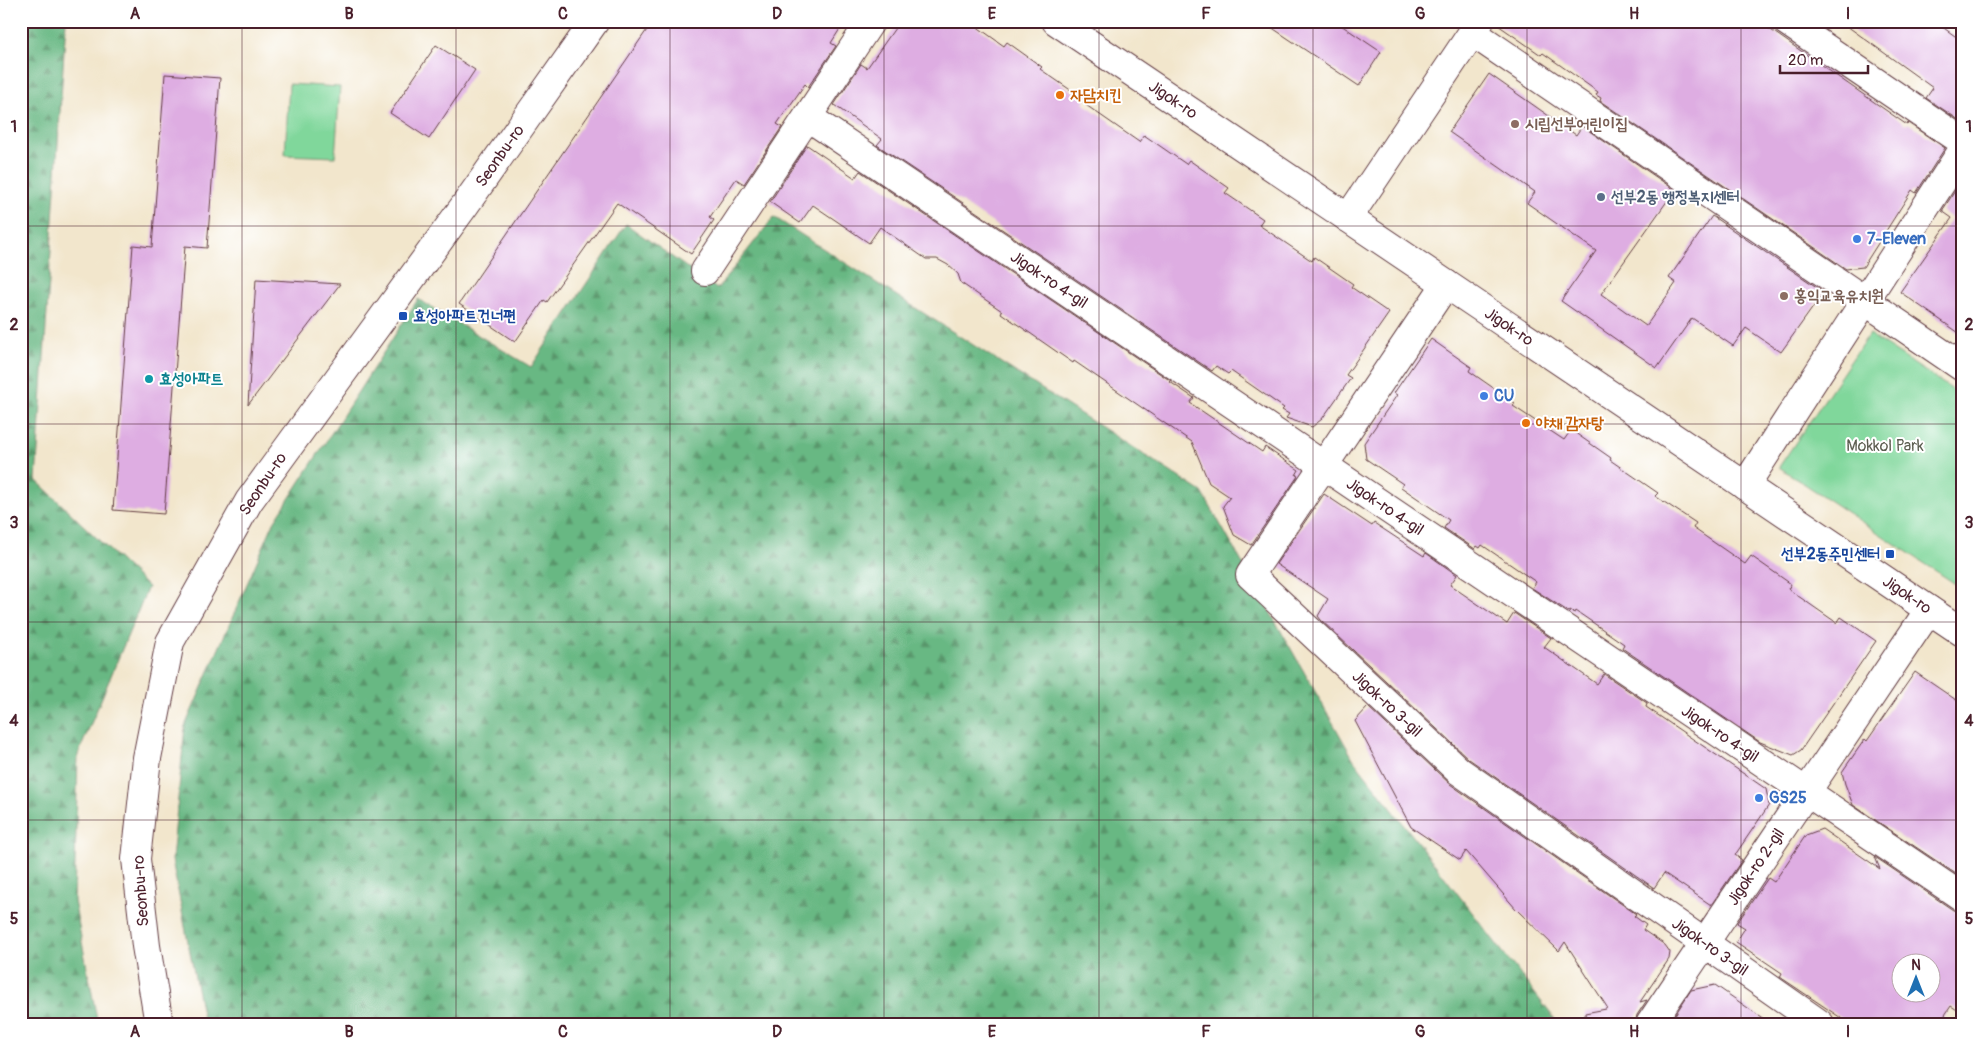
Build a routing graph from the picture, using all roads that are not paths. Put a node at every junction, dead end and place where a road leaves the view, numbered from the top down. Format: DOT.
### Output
graph roads {
  1 [pos="595,21"];
  2 [pos="871,21"];
  3 [pos="1056,21"];
  4 [pos="1786,21"];
  5 [pos="1476,27"];
  6 [pos="808,117"];
  7 [pos="1962,140"];
  8 [pos="1962,151"];
  9 [pos="1348,218"];
  10 [pos="705,271"];
  11 [pos="1446,284"];
  12 [pos="1865,301"];
  13 [pos="1962,367"];
  14 [pos="1323,466"];
  15 [pos="1745,486"];
  16 [pos="1928,610"];
  17 [pos="1962,632"];
  18 [pos="1806,792"];
  19 [pos="1962,897"];
  20 [pos="1704,943"];
  21 [pos="159,1024"];
  22 [pos="1650,1024"];
  23 [pos="1820,1024"];
  1 -- 21 [label="street, Seonbu-ro"];
  2 -- 6 [label="street"];
  3 -- 9 [label="street, Jigok-ro"];
  4 -- 7 [label="street"];
  5 -- 9 [label="street"];
  5 -- 12 [label="street"];
  6 -- 10 [label="street"];
  6 -- 14 [label="street, Jigok-ro 4-gil"];
  8 -- 12 [label="street"];
  9 -- 11 [label="street, Jigok-ro"];
  11 -- 14 [label="street, Jigok-ro 3-gil"];
  11 -- 15 [label="street, Jigok-ro"];
  12 -- 13 [label="street"];
  12 -- 15 [label="street"];
  14 -- 18 [label="street, Jigok-ro 4-gil"];
  14 -- 20 [label="street, Jigok-ro 3-gil"];
  15 -- 16 [label="street, Jigok-ro"];
  16 -- 17 [label="street, Jigok-ro"];
  16 -- 18 [label="street, Jigok-ro 2-gil"];
  18 -- 19 [label="street, Jigok-ro 4-gil"];
  18 -- 20 [label="street, Jigok-ro 2-gil"];
  20 -- 22 [label="street, Jigok-ro 2-gil"];
  20 -- 23 [label="street, Jigok-ro 3-gil"];
}
